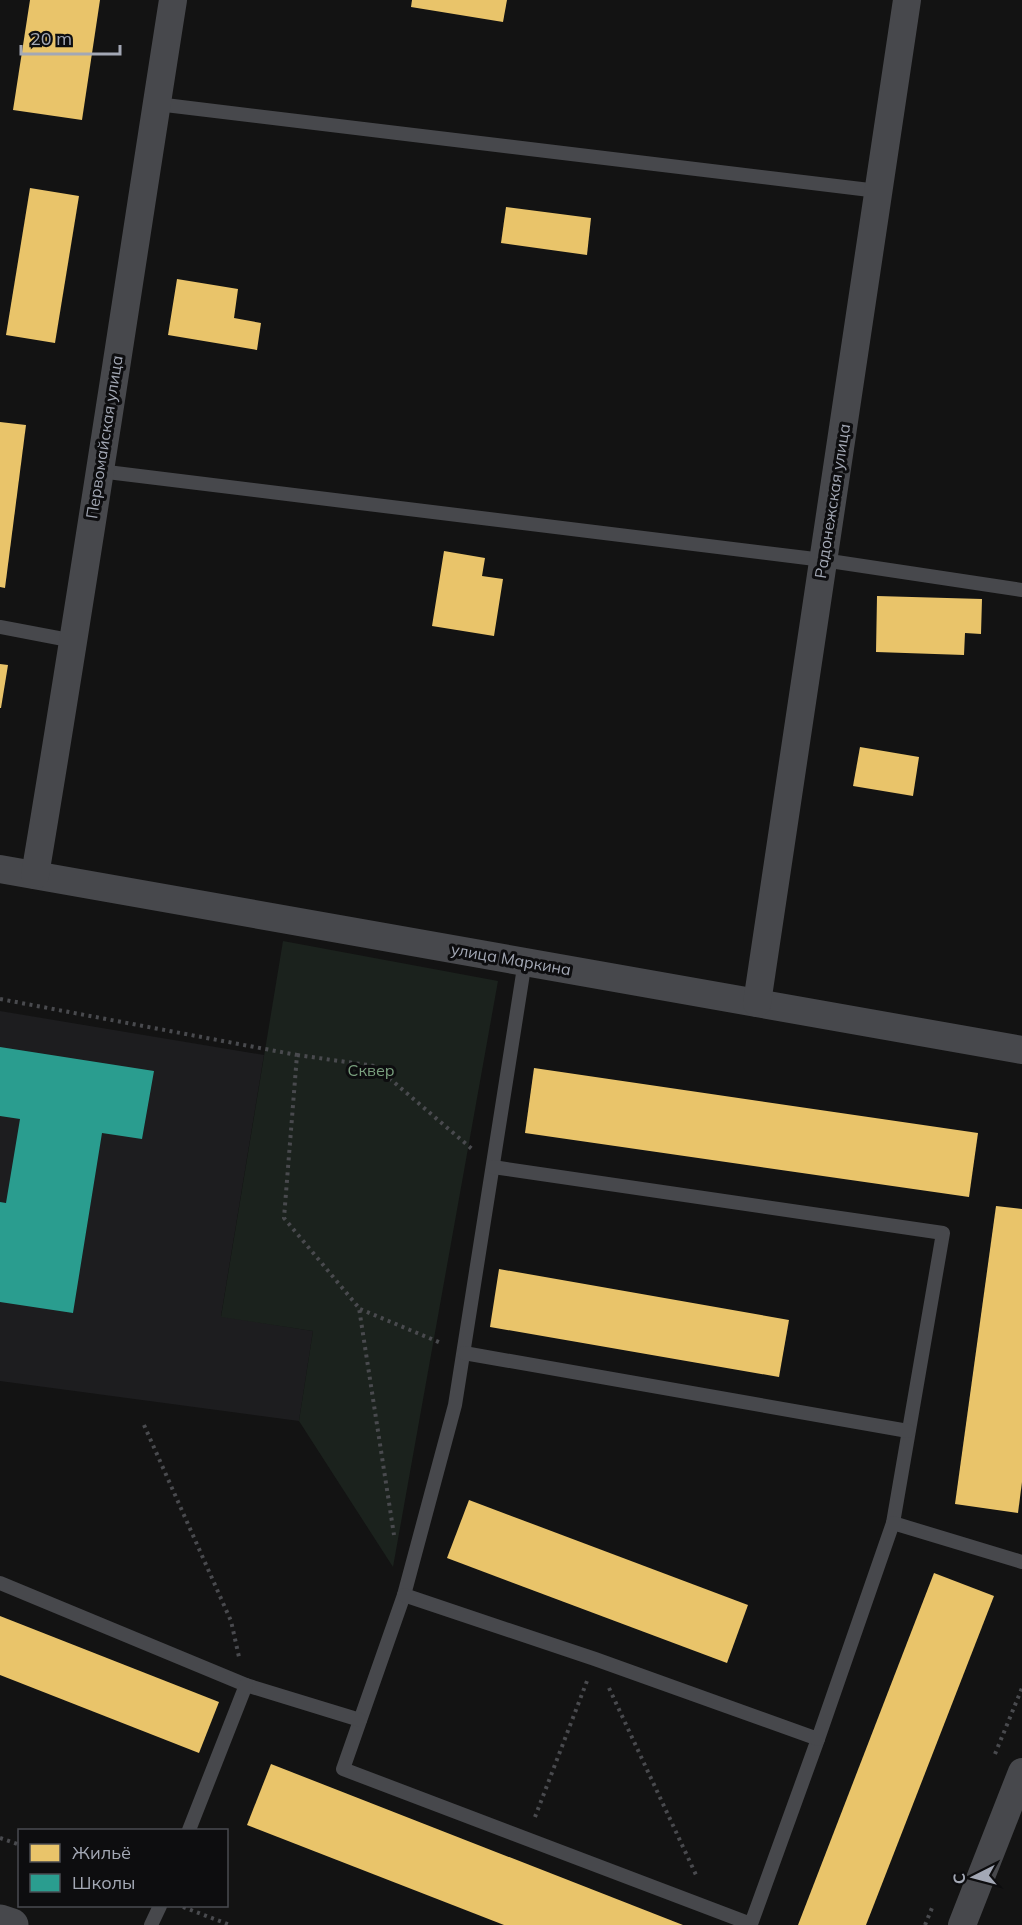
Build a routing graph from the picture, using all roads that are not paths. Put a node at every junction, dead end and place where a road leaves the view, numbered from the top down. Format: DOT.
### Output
graph roads {
  1 [pos="173,0"];
  2 [pos="907,0"];
  3 [pos="157,104"];
  4 [pos="878,191"];
  5 [pos="99,471"];
  6 [pos="823,560"];
  7 [pos="1022,590"];
  8 [pos="0,627"];
  9 [pos="74,641"];
  10 [pos="0,869"];
  11 [pos="35,875"];
  12 [pos="525,961"];
  13 [pos="757,1003"];
  14 [pos="1022,1050"];
  15 [pos="493,1167"];
  16 [pos="464,1353"];
  17 [pos="908,1431"];
  18 [pos="893,1523"];
  19 [pos="1022,1562"];
  20 [pos="0,1583"];
  21 [pos="404,1595"];
  22 [pos="246,1685"];
  23 [pos="360,1720"];
  24 [pos="818,1738"];
  25 [pos="1022,1772"];
  26 [pos="189,1829"];
  27 [pos="159,1907"];
  28 [pos="151,1925"];
  29 [pos="962,1925"];
  1 -- 3 [label="street, Первомайская улица"];
  2 -- 4 [label="street, Радонежская улица"];
  3 -- 4 [label="lane"];
  3 -- 5 [label="street, Первомайская улица"];
  4 -- 6 [label="street, Радонежская улица"];
  5 -- 6 [label="lane"];
  5 -- 9 [label="street, Первомайская улица"];
  6 -- 7 [label="lane"];
  6 -- 13 [label="street, Радонежская улица"];
  8 -- 9 [label="lane"];
  9 -- 11 [label="street, Первомайская улица"];
  10 -- 11 [label="street, улица Маркина"];
  11 -- 12 [label="street, улица Маркина"];
  12 -- 13 [label="street, улица Маркина"];
  12 -- 15 [label="lane"];
  13 -- 14 [label="street, улица Маркина"];
  15 -- 16 [label="lane"];
  15 -- 17 [label="lane"];
  16 -- 17 [label="lane"];
  16 -- 21 [label="lane"];
  17 -- 18 [label="lane"];
  18 -- 19 [label="lane"];
  18 -- 24 [label="lane"];
  20 -- 22 [label="lane"];
  21 -- 23 [label="lane"];
  21 -- 24 [label="lane"];
  22 -- 23 [label="lane"];
  22 -- 26 [label="lane"];
  23 -- 24 [label="lane"];
  25 -- 29 [label="street"];
  27 -- 28 [label="lane"];
}
